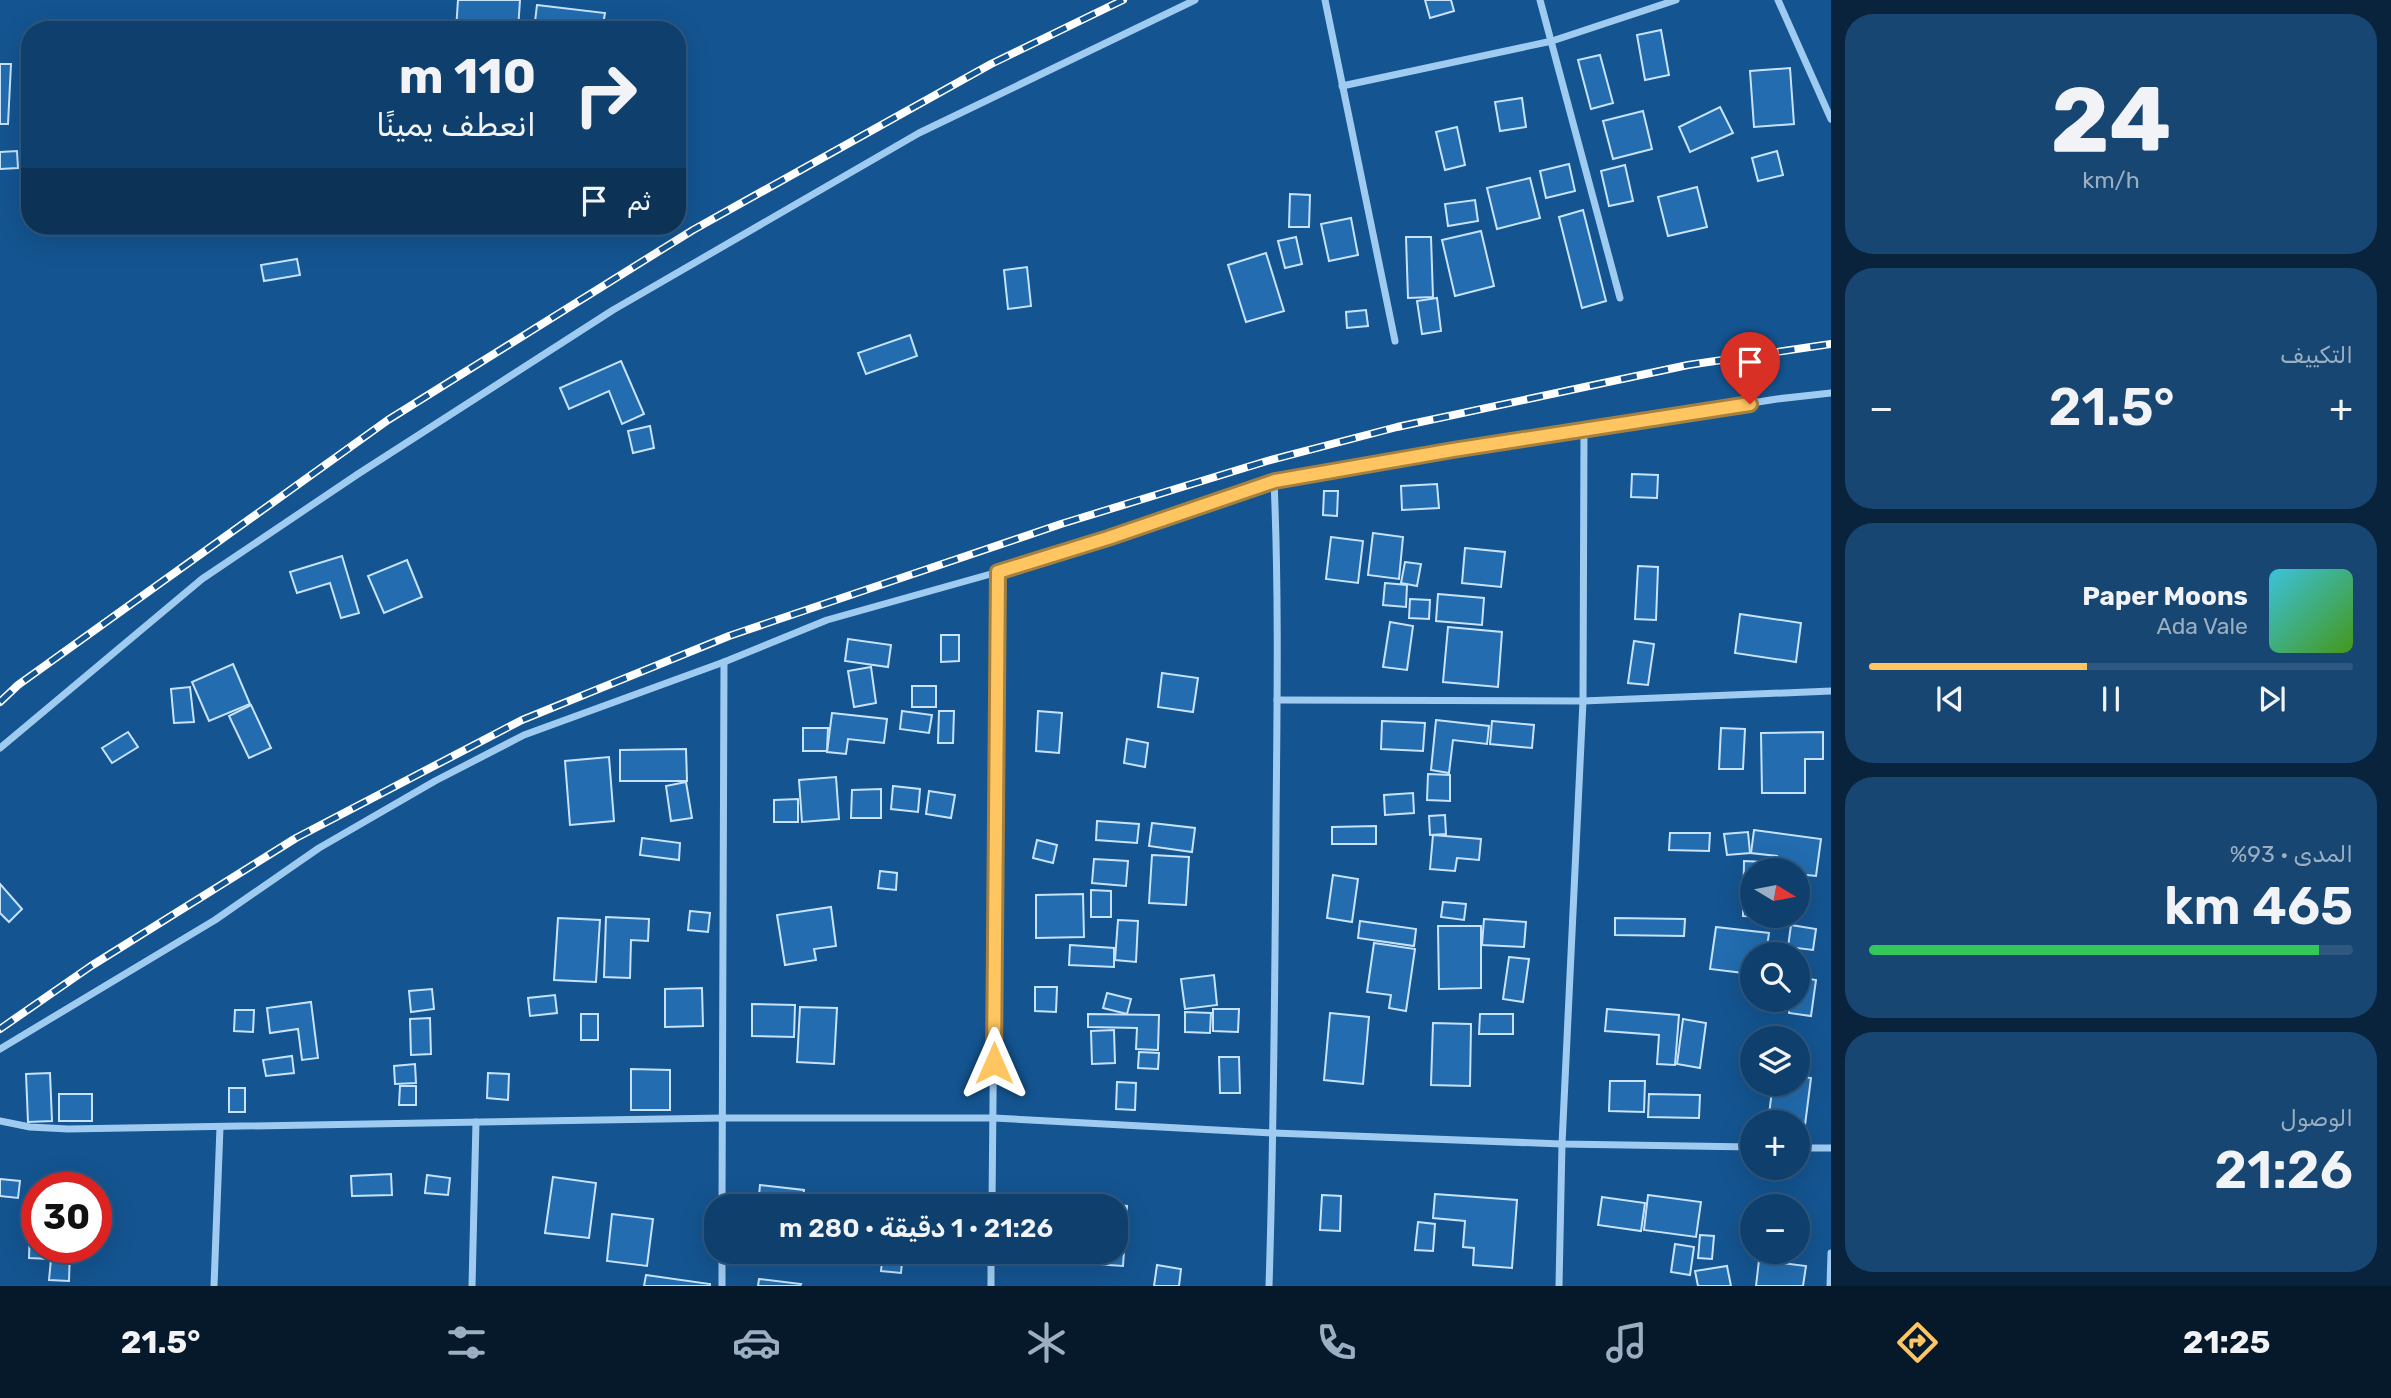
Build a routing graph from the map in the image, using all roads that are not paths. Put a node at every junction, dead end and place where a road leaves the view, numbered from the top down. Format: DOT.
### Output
graph roads {
  1 [pos="1195,0"];
  2 [pos="1325,0"];
  3 [pos="1540,0"];
  4 [pos="1676,0"];
  5 [pos="1777,0"];
  6 [pos="1552,41"];
  7 [pos="1342,86"];
  8 [pos="1831,119"];
  9 [pos="1620,298"];
  10 [pos="1395,341"];
  11 [pos="1831,393"];
  12 [pos="1584,431"];
  13 [pos="1275,481"];
  14 [pos="998,572"];
  15 [pos="724,662"];
  16 [pos="1831,691"];
  17 [pos="1277,700"];
  18 [pos="1583,701"];
  19 [pos="0,748"];
  20 [pos="0,1049"];
  21 [pos="723,1118"];
  22 [pos="994,1118"];
  23 [pos="0,1121"];
  24 [pos="476,1122"];
  25 [pos="220,1127"];
  26 [pos="1274,1133"];
  27 [pos="1562,1144"];
  28 [pos="1740,1147"];
  29 [pos="1810,1147"];
  30 [pos="1831,1148"];
  31 [pos="722,1194"];
  32 [pos="992,1194"];
  33 [pos="1831,1253"];
  34 [pos="722,1264"];
  35 [pos="991,1264"];
  36 [pos="214,1286"];
  37 [pos="472,1286"];
  38 [pos="722,1286"];
  39 [pos="991,1286"];
  40 [pos="1269,1286"];
  41 [pos="1559,1286"];
  42 [pos="1829,1286"];
  1 -- 19 [label="street"];
  2 -- 7 [label="street"];
  3 -- 6 [label="street"];
  4 -- 6 [label="street"];
  5 -- 8 [label="street"];
  6 -- 7 [label="street"];
  6 -- 9 [label="street"];
  7 -- 10 [label="street"];
  11 -- 12 [label="street"];
  12 -- 13 [label="street"];
  12 -- 18 [label="street"];
  13 -- 14 [label="street"];
  13 -- 17 [label="street"];
  14 -- 15 [label="street"];
  14 -- 22 [label="street"];
  15 -- 20 [label="street"];
  15 -- 21 [label="street"];
  16 -- 18 [label="street"];
  17 -- 18 [label="street"];
  17 -- 26 [label="street"];
  18 -- 27 [label="street"];
  21 -- 22 [label="street"];
  21 -- 24 [label="street"];
  21 -- 31 [label="street"];
  22 -- 26 [label="street"];
  22 -- 32 [label="street"];
  23 -- 25 [label="street"];
  24 -- 25 [label="street"];
  24 -- 37 [label="street"];
  25 -- 36 [label="street"];
  26 -- 27 [label="street"];
  26 -- 40 [label="street"];
  27 -- 28 [label="street"];
  27 -- 41 [label="street"];
  29 -- 30 [label="street"];
  33 -- 42 [label="street"];
  34 -- 38 [label="street"];
  35 -- 39 [label="street"];
}
